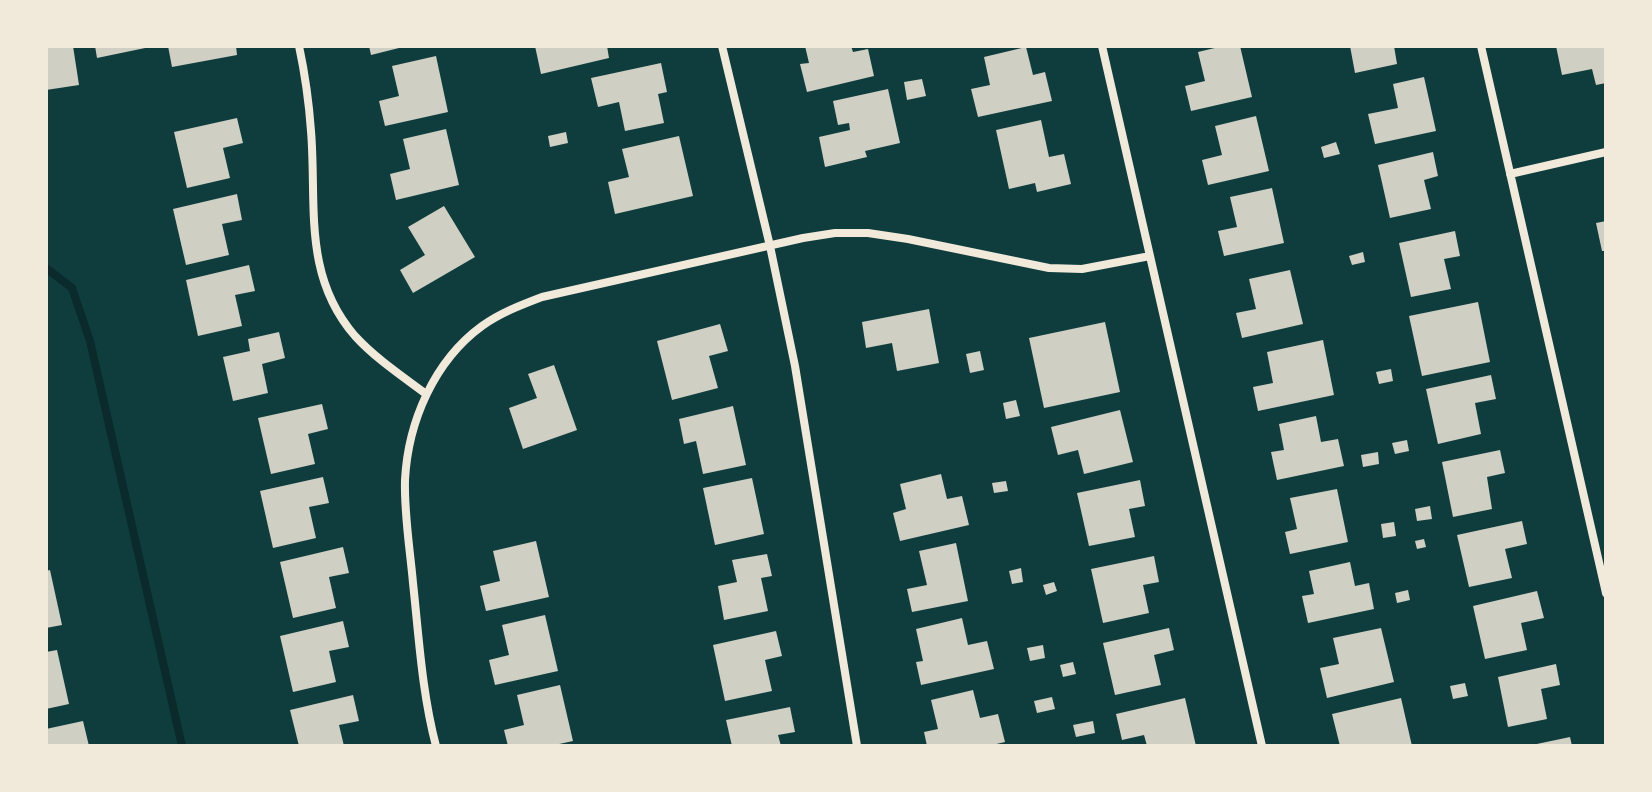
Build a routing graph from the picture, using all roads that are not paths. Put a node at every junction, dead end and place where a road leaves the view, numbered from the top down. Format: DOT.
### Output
graph roads {
  1 [pos="299,46"];
  2 [pos="722,46"];
  3 [pos="1102,46"];
  4 [pos="1481,46"];
  5 [pos="1606,152"];
  6 [pos="1510,174"];
  7 [pos="770,246"];
  8 [pos="1150,256"];
  9 [pos="426,394"];
  10 [pos="1606,593"];
  11 [pos="436,746"];
  12 [pos="857,746"];
  13 [pos="1262,746"];
  1 -- 9 [label="street"];
  2 -- 7 [label="street"];
  3 -- 8 [label="street"];
  4 -- 6 [label="street"];
  5 -- 6 [label="street"];
  6 -- 10 [label="street"];
  7 -- 8 [label="street"];
  7 -- 9 [label="street"];
  7 -- 12 [label="street"];
  8 -- 13 [label="street"];
  9 -- 11 [label="street"];
}
